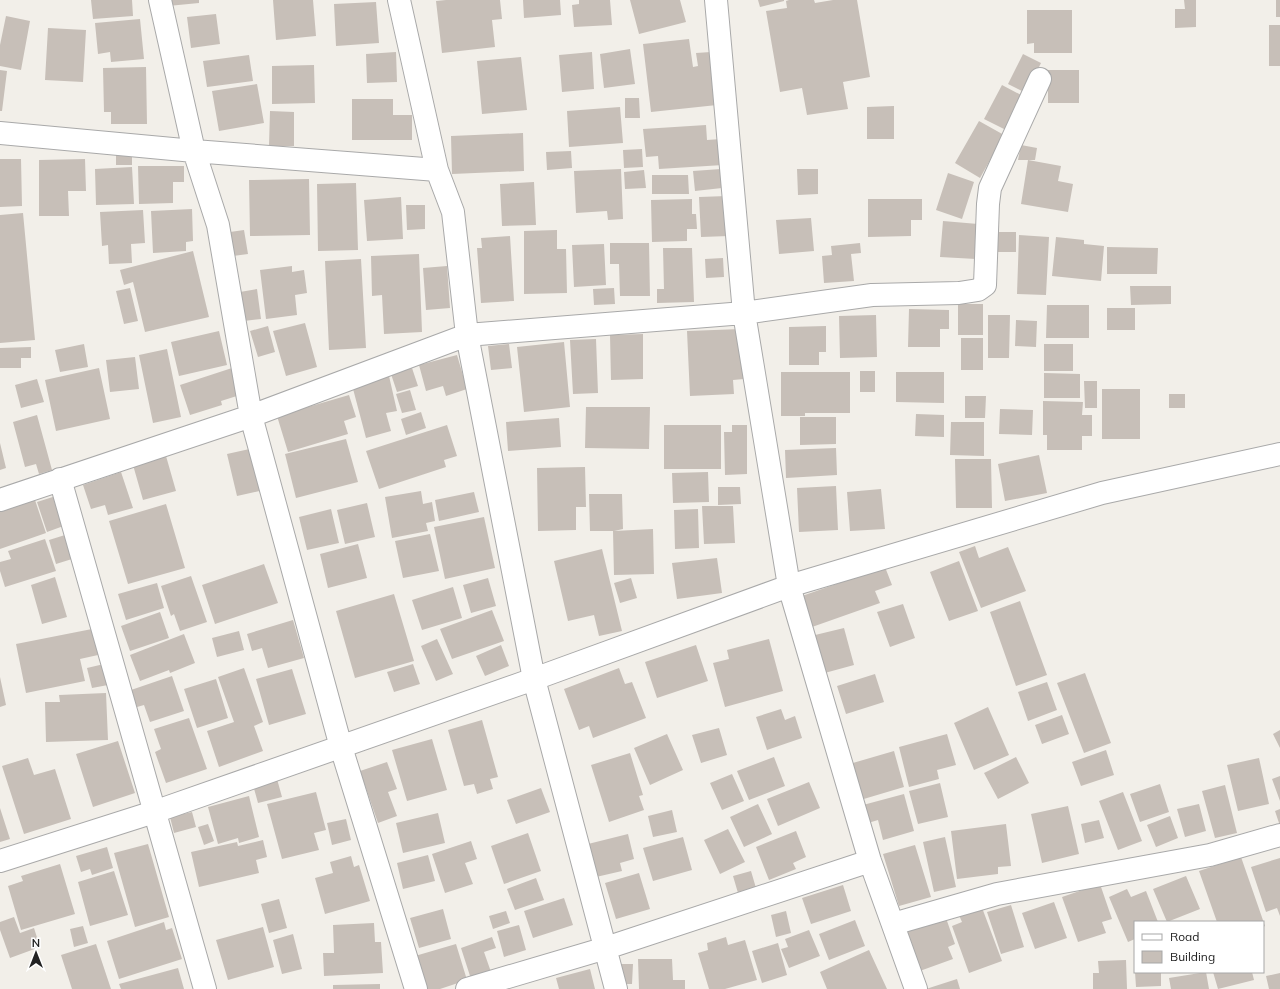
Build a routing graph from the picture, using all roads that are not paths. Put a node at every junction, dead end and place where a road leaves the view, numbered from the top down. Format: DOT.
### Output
graph roads {
  1 [pos="160,0"];
  2 [pos="399,0"];
  3 [pos="716,0"];
  4 [pos="1040,79"];
  5 [pos="0,132"];
  6 [pos="194,151"];
  7 [pos="437,170"];
  8 [pos="744,313"];
  9 [pos="467,335"];
  10 [pos="251,416"];
  11 [pos="1280,454"];
  12 [pos="60,479"];
  13 [pos="0,500"];
  14 [pos="789,586"];
  15 [pos="534,679"];
  16 [pos="341,747"];
  17 [pos="154,812"];
  18 [pos="1280,835"];
  19 [pos="0,861"];
  20 [pos="870,861"];
  21 [pos="893,924"];
  22 [pos="606,948"];
  23 [pos="205,989"];
  24 [pos="416,989"];
  25 [pos="467,989"];
  26 [pos="616,989"];
  27 [pos="916,989"];
  1 -- 6 [label="street"];
  2 -- 7 [label="street"];
  3 -- 8 [label="street"];
  4 -- 8 [label="street"];
  5 -- 6 [label="street"];
  6 -- 7 [label="street"];
  6 -- 10 [label="street"];
  7 -- 9 [label="street"];
  8 -- 9 [label="street"];
  8 -- 14 [label="street"];
  9 -- 10 [label="street"];
  9 -- 15 [label="street"];
  10 -- 12 [label="street"];
  10 -- 16 [label="street"];
  11 -- 14 [label="street"];
  12 -- 13 [label="street"];
  12 -- 17 [label="street"];
  14 -- 15 [label="street"];
  14 -- 20 [label="street"];
  15 -- 16 [label="street"];
  15 -- 22 [label="street"];
  16 -- 17 [label="street"];
  16 -- 24 [label="street"];
  17 -- 19 [label="street"];
  17 -- 23 [label="street"];
  18 -- 21 [label="street"];
  20 -- 21 [label="street"];
  20 -- 22 [label="street"];
  21 -- 27 [label="street"];
  22 -- 25 [label="street"];
  22 -- 26 [label="street"];
}
